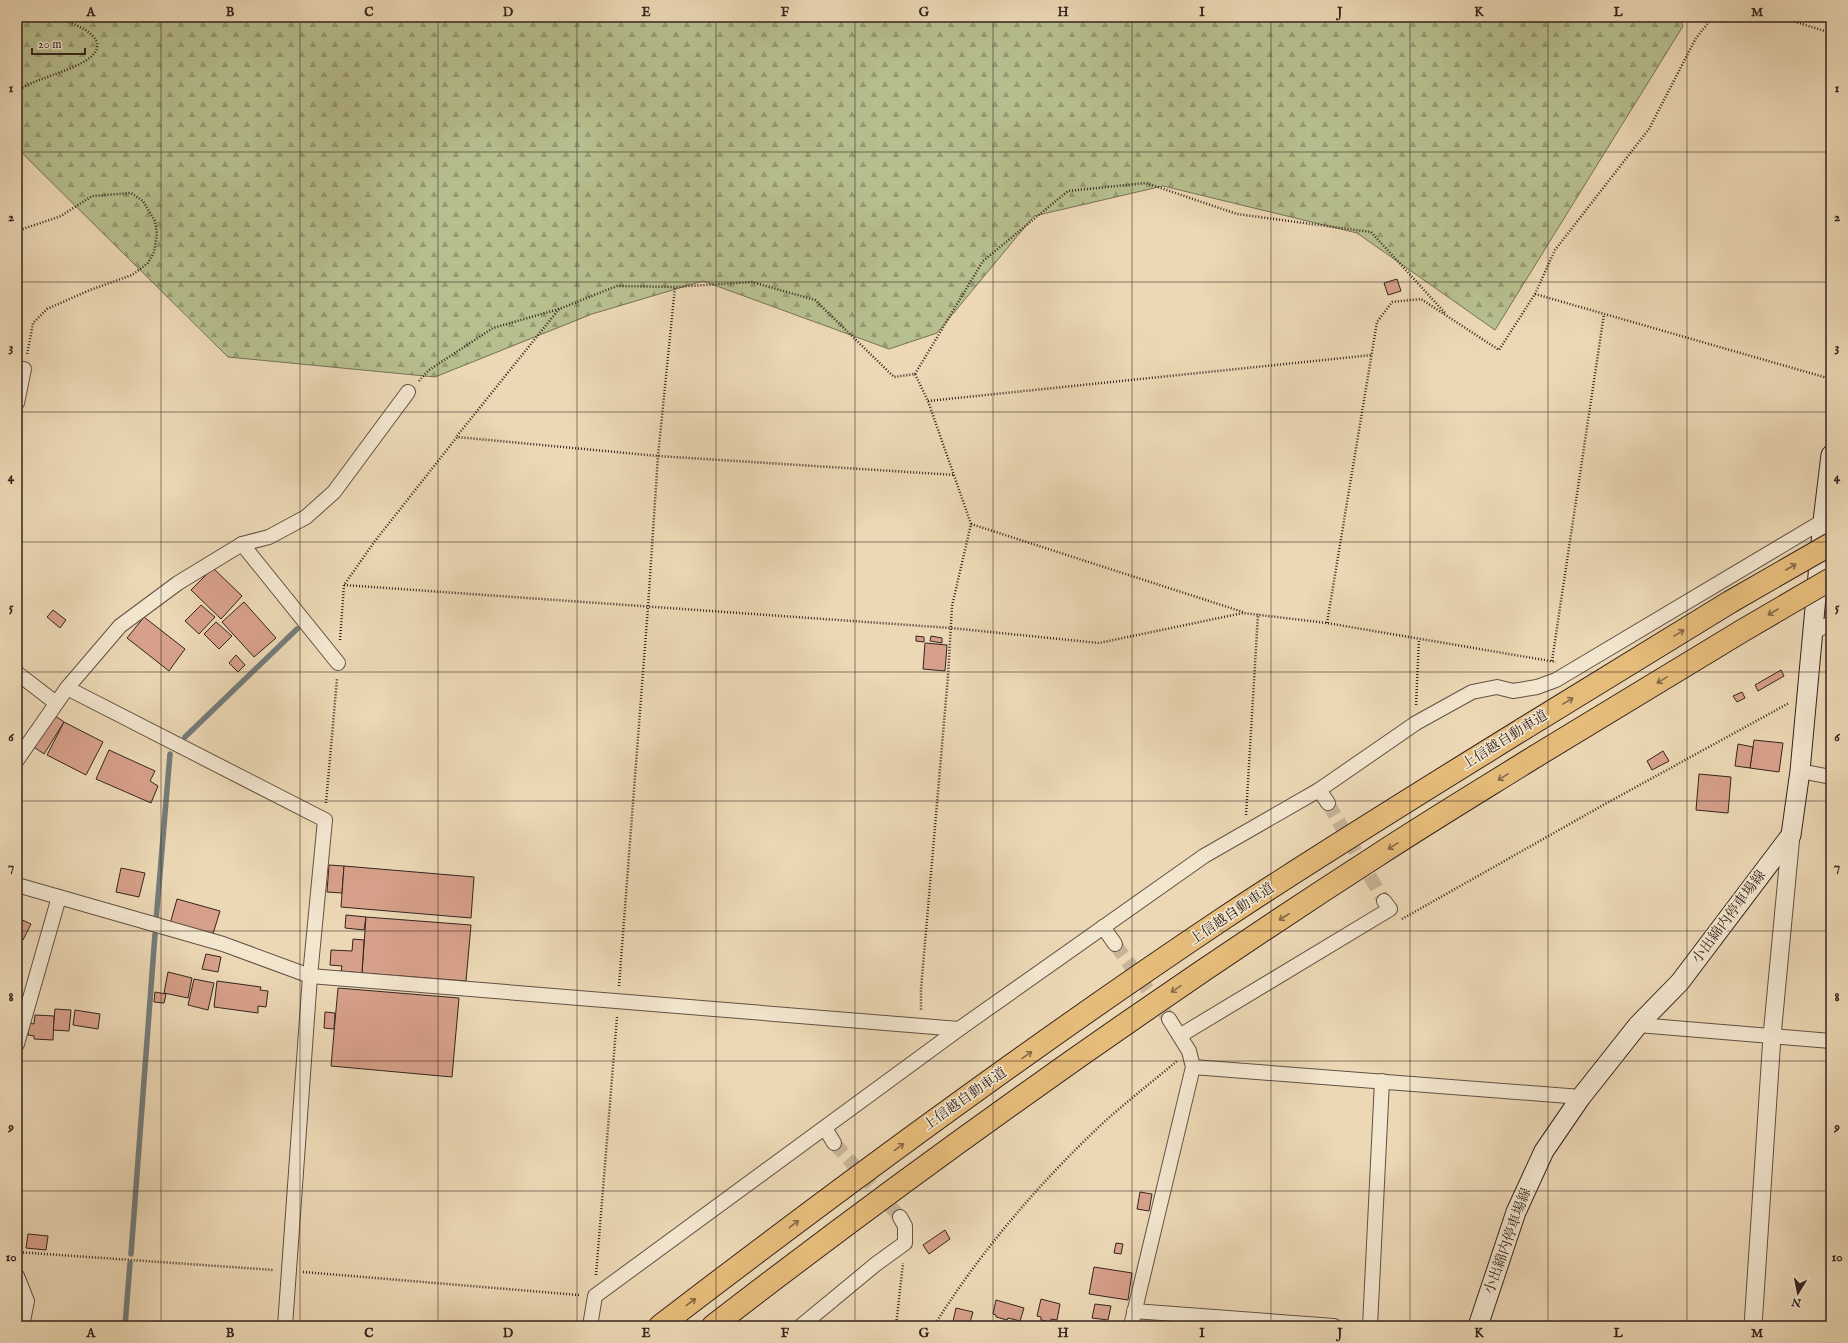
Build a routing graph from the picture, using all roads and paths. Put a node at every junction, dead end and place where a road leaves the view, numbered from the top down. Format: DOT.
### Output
graph roads {
  1 [pos="56,17"];
  2 [pos="1713,17"];
  3 [pos="1780,17"];
  4 [pos="1831,33"];
  5 [pos="17,90"];
  6 [pos="17,231"];
  7 [pos="675,286"];
  8 [pos="1535,294"];
  9 [pos="559,309"];
  10 [pos="1604,314"];
  11 [pos="1449,317"];
  12 [pos="1372,355"];
  13 [pos="24,370"];
  14 [pos="915,374"];
  15 [pos="1831,379"];
  16 [pos="408,392"];
  17 [pos="928,401"];
  18 [pos="17,403"];
  19 [pos="457,437"];
  20 [pos="1831,455"];
  21 [pos="658,456"];
  22 [pos="1830,473"];
  23 [pos="955,475"];
  24 [pos="1823,521"];
  25 [pos="971,524"];
  26 [pos="242,544"];
  27 [pos="1831,544"];
  28 [pos="1831,579"];
  29 [pos="344,585"];
  30 [pos="648,606"];
  31 [pos="1243,612"];
  32 [pos="1258,614"];
  33 [pos="1326,623"];
  34 [pos="1831,623"];
  35 [pos="951,628"];
  36 [pos="1812,633"];
  37 [pos="1418,639"];
  38 [pos="1552,661"];
  39 [pos="338,663"];
  40 [pos="1579,666"];
  41 [pos="17,674"];
  42 [pos="67,688"];
  43 [pos="1807,693"];
  44 [pos="56,703"];
  45 [pos="1416,723"];
  46 [pos="17,760"];
  47 [pos="1800,771"];
  48 [pos="1831,777"];
  49 [pos="1319,790"];
  50 [pos="1328,803"];
  51 [pos="325,820"];
  52 [pos="1245,832"];
  53 [pos="1791,835"];
  54 [pos="17,885"];
  55 [pos="59,897"];
  56 [pos="1384,900"];
  57 [pos="1396,923"];
  58 [pos="1103,927"];
  59 [pos="1115,944"];
  60 [pos="310,976"];
  61 [pos="618,1001"];
  62 [pos="1169,1019"];
  63 [pos="1638,1025"];
  64 [pos="920,1026"];
  65 [pos="959,1029"];
  66 [pos="1181,1035"];
  67 [pos="1772,1036"];
  68 [pos="1831,1041"];
  69 [pos="17,1044"];
  70 [pos="1189,1051"];
  71 [pos="1193,1067"];
  72 [pos="1382,1081"];
  73 [pos="1581,1097"];
  74 [pos="825,1128"];
  75 [pos="834,1143"];
  76 [pos="900,1217"];
  77 [pos="905,1243"];
  78 [pos="17,1276"];
  79 [pos="595,1296"];
  80 [pos="1134,1311"];
  81 [pos="22,1326"];
  82 [pos="285,1326"];
  83 [pos="590,1326"];
  84 [pos="660,1326"];
  85 [pos="713,1326"];
  86 [pos="801,1326"];
  87 [pos="896,1326"];
  88 [pos="934,1326"];
  89 [pos="1131,1326"];
  90 [pos="1334,1326"];
  91 [pos="1370,1326"];
  92 [pos="1478,1326"];
  93 [pos="1753,1326"];
  1 -- 5 [label="path"];
  2 -- 8 [label="path"];
  3 -- 4 [label="path"];
  6 -- 13 [label="path"];
  7 -- 9 [label="path"];
  7 -- 14 [label="path"];
  7 -- 21 [label="path"];
  8 -- 10 [label="path"];
  8 -- 11 [label="path"];
  9 -- 16 [label="path"];
  9 -- 19 [label="path"];
  10 -- 15 [label="path"];
  10 -- 38 [label="path"];
  11 -- 12 [label="path"];
  11 -- 14 [label="path"];
  12 -- 17 [label="path"];
  12 -- 33 [label="path"];
  13 -- 18 [label="street"];
  14 -- 17 [label="path"];
  16 -- 26 [label="street"];
  17 -- 23 [label="path"];
  19 -- 21 [label="path"];
  19 -- 29 [label="path"];
  20 -- 22 [label="main road, 小出綿内停車場線"];
  21 -- 23 [label="path"];
  21 -- 30 [label="path"];
  22 -- 24 [label="main road, 小出綿内停車場線"];
  23 -- 25 [label="path"];
  24 -- 36 [label="main road, 小出綿内停車場線"];
  24 -- 40 [label="street"];
  25 -- 31 [label="path"];
  25 -- 35 [label="path"];
  26 -- 39 [label="street"];
  26 -- 42 [label="street"];
  84 -- 27 [label="highway, 上信越自動車道, one-way, bridge"];
  28 -- 85 [label="highway, one-way, bridge"];
  29 -- 30 [label="path"];
  29 -- 39 [label="path"];
  30 -- 35 [label="path"];
  30 -- 61 [label="path"];
  31 -- 32 [label="path"];
  31 -- 35 [label="path"];
  32 -- 33 [label="path"];
  32 -- 52 [label="path"];
  33 -- 37 [label="path"];
  34 -- 36 [label="street"];
  35 -- 64 [label="path"];
  36 -- 43 [label="main road, 小出綿内停車場線"];
  37 -- 38 [label="path"];
  37 -- 45 [label="path"];
  38 -- 40 [label="path"];
  39 -- 51 [label="path"];
  40 -- 45 [label="street"];
  41 -- 44 [label="street"];
  42 -- 44 [label="street"];
  42 -- 51 [label="street"];
  43 -- 47 [label="main road, 小出綿内停車場線"];
  43 -- 57 [label="path"];
  44 -- 46 [label="street"];
  45 -- 49 [label="street"];
  47 -- 48 [label="street"];
  47 -- 53 [label="main road, 小出綿内停車場線"];
  49 -- 50 [label="street"];
  49 -- 52 [label="street"];
  51 -- 60 [label="street"];
  52 -- 58 [label="street"];
  53 -- 63 [label="main road, 小出綿内停車場線"];
  53 -- 67 [label="street"];
  54 -- 55 [label="street"];
  55 -- 60 [label="street"];
  55 -- 69 [label="street"];
  56 -- 66 [label="street"];
  58 -- 59 [label="street"];
  58 -- 65 [label="street"];
  60 -- 61 [label="street"];
  60 -- 82 [label="street"];
  61 -- 64 [label="street"];
  61 -- 79 [label="path"];
  62 -- 66 [label="street"];
  63 -- 67 [label="street"];
  63 -- 73 [label="main road, 小出綿内停車場線"];
  64 -- 65 [label="street"];
  65 -- 74 [label="street"];
  66 -- 70 [label="street"];
  67 -- 68 [label="street"];
  67 -- 93 [label="street"];
  70 -- 71 [label="street"];
  70 -- 88 [label="path"];
  71 -- 72 [label="street"];
  71 -- 80 [label="street"];
  72 -- 73 [label="street"];
  72 -- 91 [label="street"];
  73 -- 92 [label="main road, 小出綿内停車場線"];
  74 -- 75 [label="street"];
  74 -- 79 [label="street"];
  76 -- 77 [label="street"];
  77 -- 86 [label="street"];
  77 -- 87 [label="path"];
  78 -- 81 [label="street"];
  79 -- 83 [label="street"];
  80 -- 89 [label="street"];
  80 -- 90 [label="street"];
}
